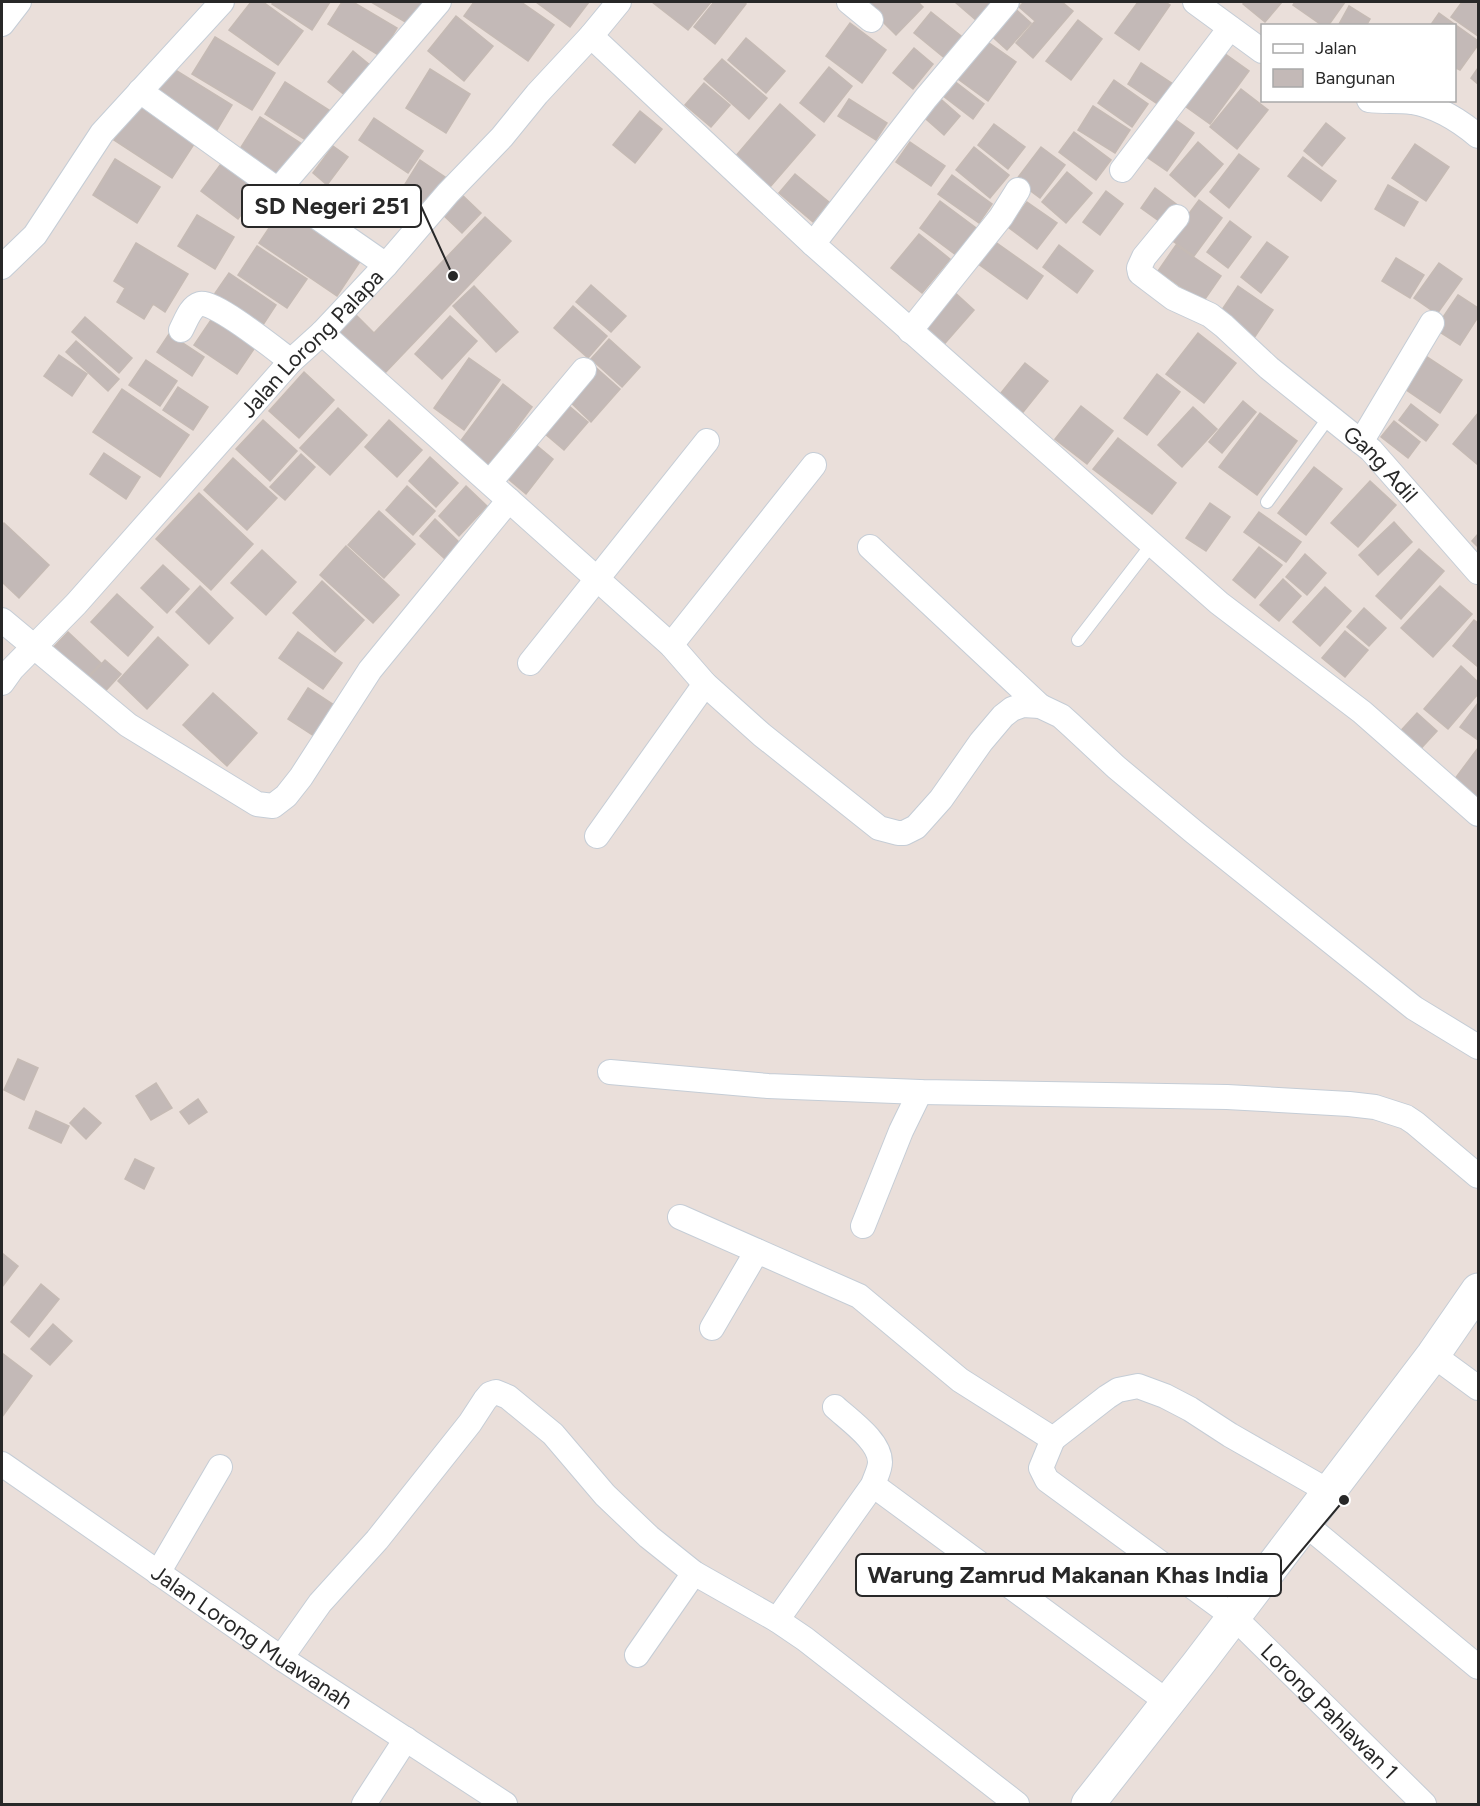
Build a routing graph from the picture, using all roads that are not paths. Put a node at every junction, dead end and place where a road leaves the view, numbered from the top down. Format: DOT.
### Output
graph roads {
  1 [pos="19,2"];
  2 [pos="222,2"];
  3 [pos="439,2"];
  4 [pos="619,2"];
  5 [pos="849,2"];
  6 [pos="1007,2"];
  7 [pos="1195,2"];
  8 [pos="870,20"];
  9 [pos="2,24"];
  10 [pos="1230,28"];
  11 [pos="591,36"];
  12 [pos="1261,50"];
  13 [pos="140,91"];
  14 [pos="1400,102"];
  15 [pos="1479,136"];
  16 [pos="1122,170"];
  17 [pos="278,189"];
  18 [pos="1018,190"];
  19 [pos="1177,217"];
  20 [pos="813,244"];
  21 [pos="386,265"];
  22 [pos="2,267"];
  23 [pos="1432,323"];
  24 [pos="181,330"];
  25 [pos="910,331"];
  26 [pos="322,333"];
  27 [pos="291,360"];
  28 [pos="584,370"];
  29 [pos="1329,417"];
  30 [pos="707,441"];
  31 [pos="1361,442"];
  32 [pos="814,465"];
  33 [pos="490,482"];
  34 [pos="509,500"];
  35 [pos="1267,502"];
  36 [pos="1152,544"];
  37 [pos="870,548"];
  38 [pos="1479,573"];
  39 [pos="597,578"];
  40 [pos="2,620"];
  41 [pos="1078,640"];
  42 [pos="671,645"];
  43 [pos="33,648"];
  44 [pos="530,663"];
  45 [pos="2,683"];
  46 [pos="705,684"];
  47 [pos="1041,706"];
  48 [pos="1479,814"];
  49 [pos="597,836"];
  50 [pos="1479,1047"];
  51 [pos="610,1072"];
  52 [pos="920,1092"];
  53 [pos="1479,1176"];
  54 [pos="680,1217"];
  55 [pos="863,1226"];
  56 [pos="757,1251"];
  57 [pos="1479,1290"];
  58 [pos="712,1328"];
  59 [pos="1433,1355"];
  60 [pos="1479,1388"];
  61 [pos="835,1407"];
  62 [pos="1053,1439"];
  63 [pos="2,1464"];
  64 [pos="220,1467"];
  65 [pos="873,1485"];
  66 [pos="1328,1491"];
  67 [pos="1304,1523"];
  68 [pos="158,1573"];
  69 [pos="694,1573"];
  70 [pos="1234,1617"];
  71 [pos="777,1620"];
  72 [pos="637,1655"];
  73 [pos="281,1658"];
  74 [pos="1479,1667"];
  75 [pos="1168,1703"];
  76 [pos="406,1739"];
  77 [pos="1099,1800"];
  78 [pos="364,1804"];
  79 [pos="505,1804"];
  80 [pos="1017,1804"];
  81 [pos="1424,1804"];
  1 -- 9 [label="street"];
  2 -- 13 [label="street"];
  3 -- 17 [label="street"];
  4 -- 11 [label="street, Jalan Lorong Palapa"];
  5 -- 8 [label="street"];
  6 -- 20 [label="street"];
  7 -- 10 [label="street"];
  10 -- 12 [label="street"];
  10 -- 16 [label="street"];
  11 -- 20 [label="street"];
  11 -- 21 [label="street, Jalan Lorong Palapa"];
  13 -- 17 [label="street"];
  13 -- 22 [label="street"];
  14 -- 15 [label="street"];
  17 -- 21 [label="street"];
  18 -- 25 [label="street"];
  19 -- 29 [label="street, Gang Adil"];
  20 -- 25 [label="street"];
  21 -- 26 [label="street, Jalan Lorong Palapa"];
  23 -- 31 [label="street"];
  24 -- 27 [label="street"];
  25 -- 36 [label="street"];
  26 -- 27 [label="street, Jalan Lorong Palapa"];
  26 -- 33 [label="street"];
  27 -- 43 [label="street, Jalan Lorong Palapa"];
  28 -- 33 [label="street"];
  29 -- 31 [label="street, Gang Adil"];
  29 -- 35 [label="lane"];
  30 -- 39 [label="street"];
  31 -- 38 [label="street, Gang Adil"];
  32 -- 42 [label="street"];
  33 -- 34 [label="street"];
  34 -- 39 [label="street"];
  34 -- 43 [label="street"];
  36 -- 41 [label="lane"];
  36 -- 48 [label="street"];
  37 -- 47 [label="street"];
  39 -- 42 [label="street"];
  39 -- 44 [label="street"];
  40 -- 43 [label="street"];
  42 -- 46 [label="street"];
  43 -- 45 [label="street, Jalan Lorong Palapa"];
  46 -- 47 [label="street"];
  46 -- 49 [label="street"];
  47 -- 50 [label="street"];
  51 -- 52 [label="street"];
  52 -- 53 [label="street"];
  52 -- 55 [label="street"];
  54 -- 56 [label="street"];
  56 -- 58 [label="street"];
  56 -- 62 [label="street"];
  57 -- 59 [label="main road"];
  59 -- 60 [label="street"];
  59 -- 66 [label="main road"];
  61 -- 65 [label="street"];
  62 -- 66 [label="street"];
  62 -- 70 [label="street, Lorong Pahlawan 1"];
  63 -- 68 [label="street, Jalan Lorong Muawanah"];
  64 -- 68 [label="street"];
  65 -- 71 [label="street"];
  65 -- 75 [label="street"];
  66 -- 67 [label="main road"];
  67 -- 70 [label="main road"];
  67 -- 74 [label="street"];
  68 -- 73 [label="street, Jalan Lorong Muawanah"];
  69 -- 71 [label="street"];
  69 -- 72 [label="street"];
  69 -- 73 [label="street"];
  70 -- 75 [label="main road"];
  70 -- 81 [label="street, Lorong Pahlawan 1"];
  71 -- 80 [label="street"];
  73 -- 76 [label="street, Jalan Lorong Muawanah"];
  75 -- 77 [label="main road"];
  76 -- 78 [label="street"];
  76 -- 79 [label="street, Jalan Lorong Muawanah"];
}
